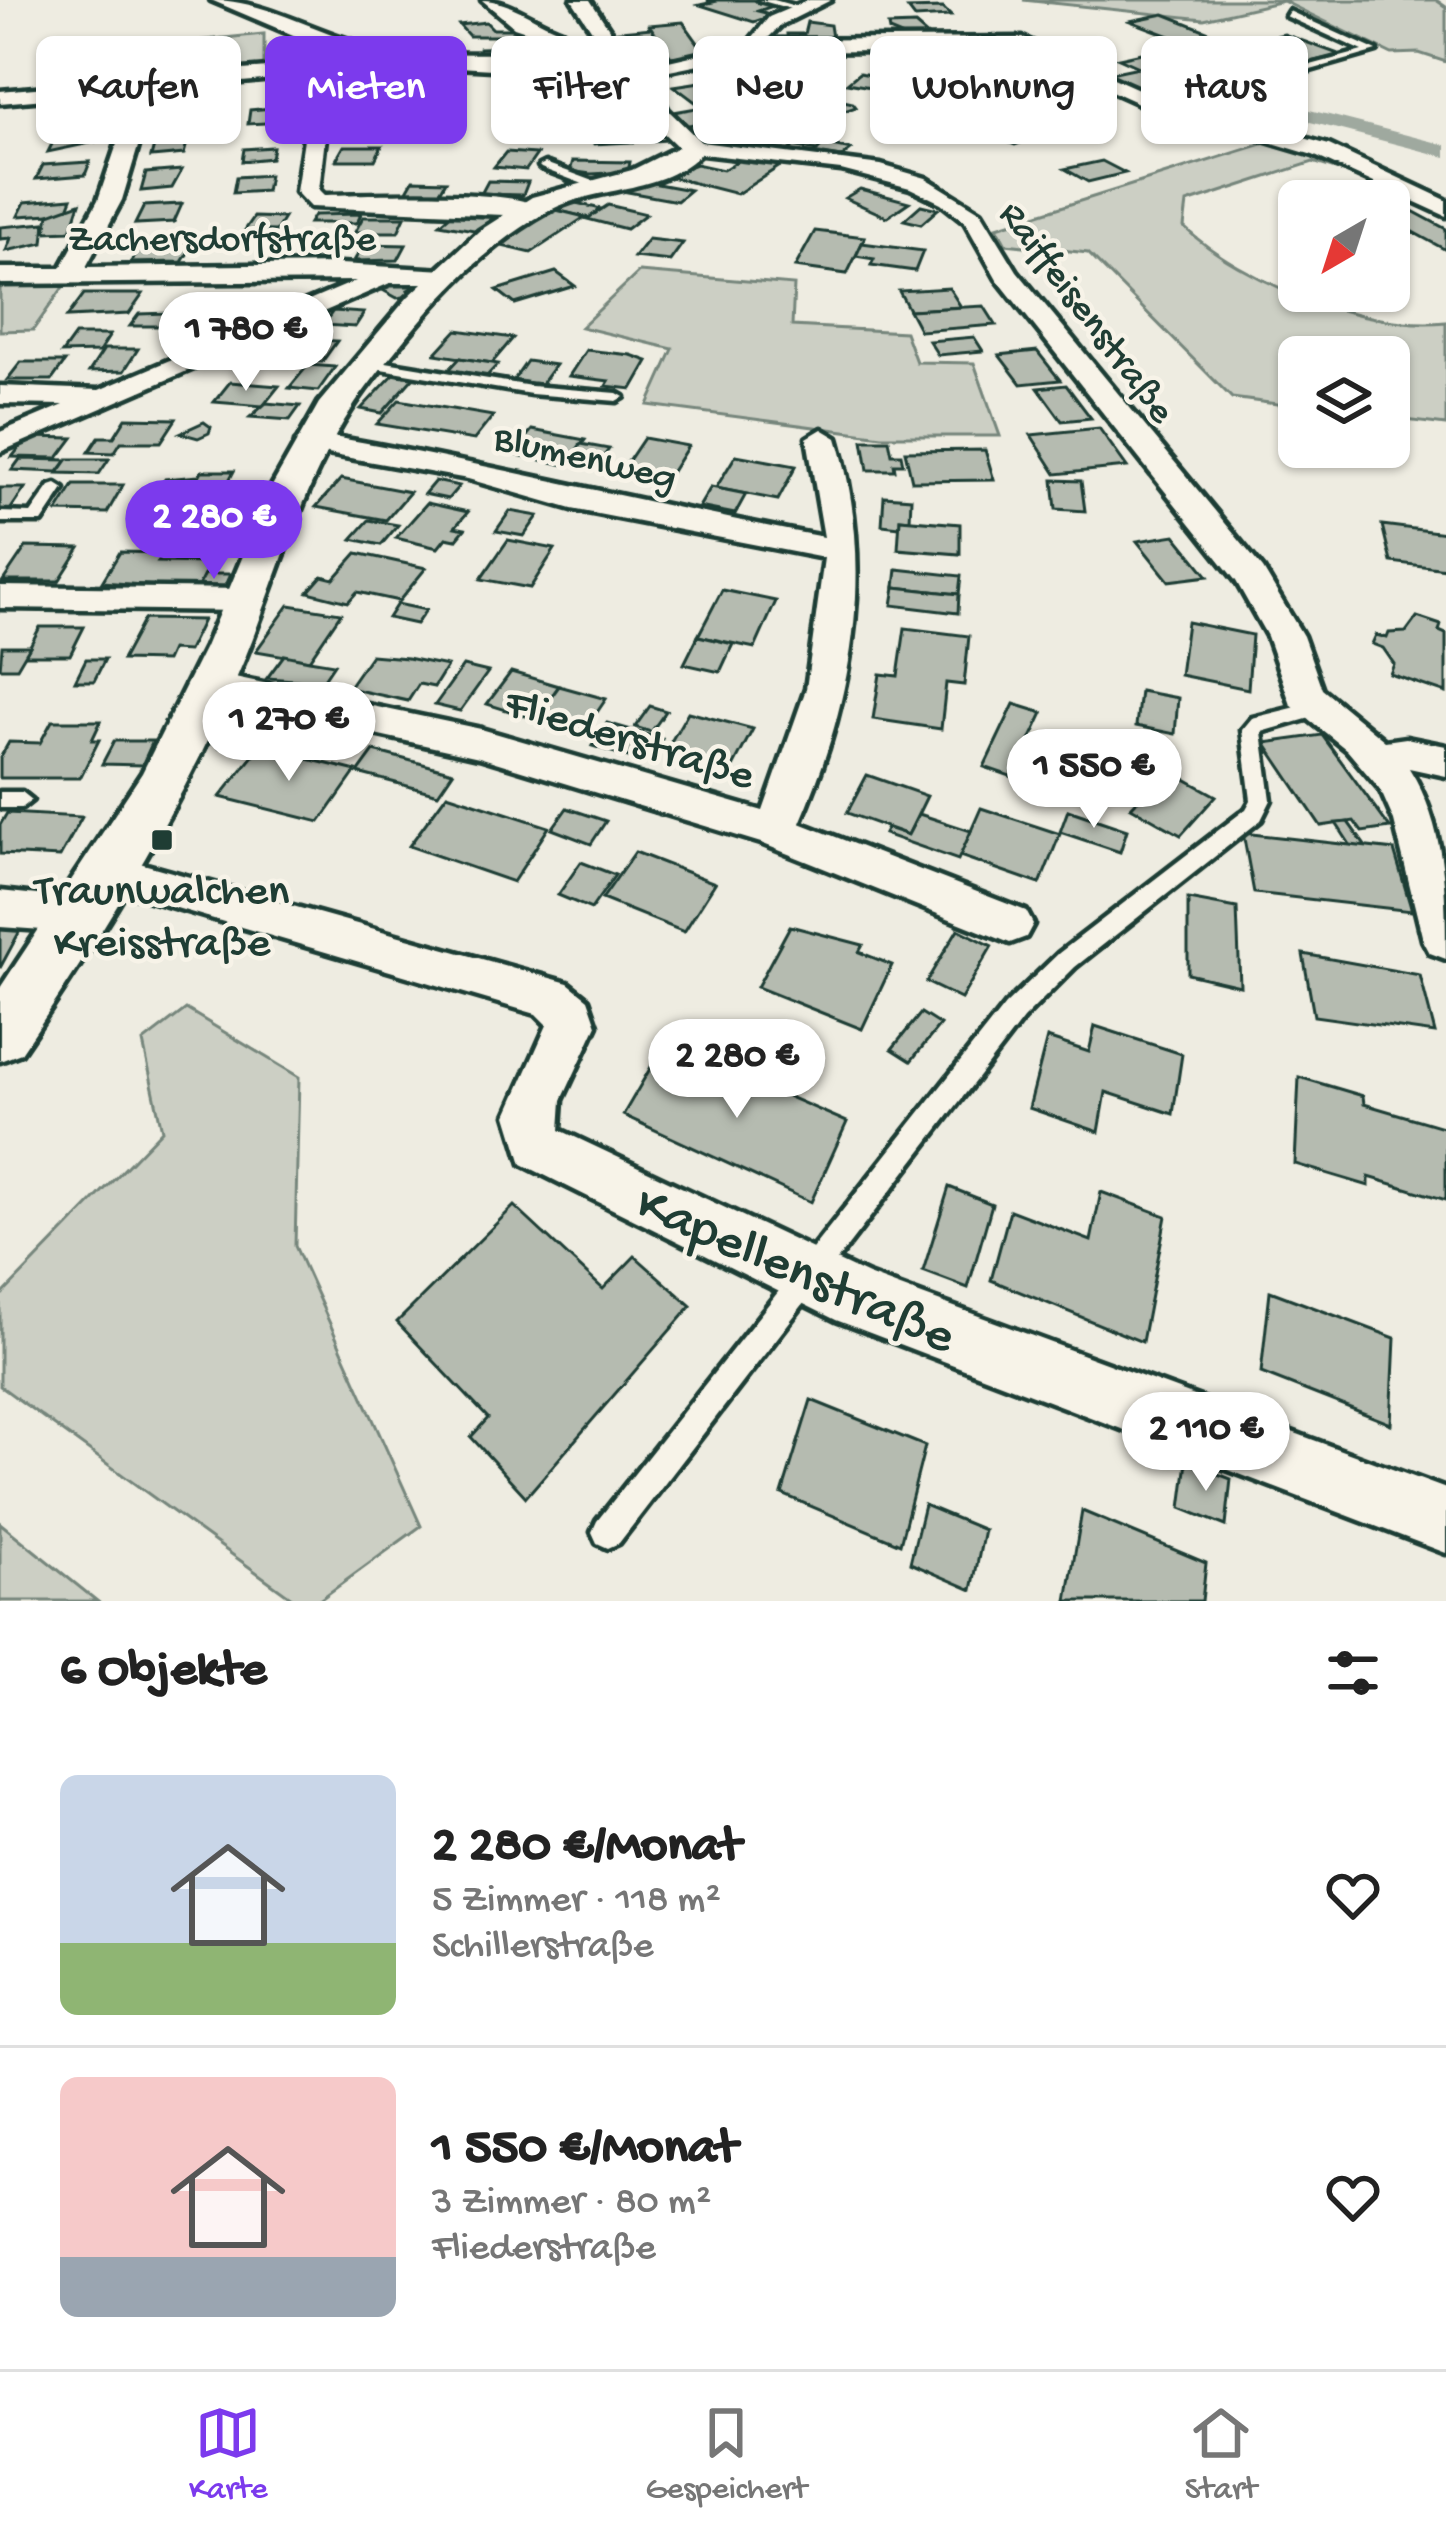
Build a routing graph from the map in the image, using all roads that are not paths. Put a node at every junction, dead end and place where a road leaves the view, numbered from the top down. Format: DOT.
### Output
graph roads {
  1 [pos="221,0"];
  2 [pos="491,0"];
  3 [pos="581,0"];
  4 [pos="764,0"];
  5 [pos="823,0"];
  6 [pos="802,10"];
  7 [pos="1289,14"];
  8 [pos="314,36"];
  9 [pos="556,36"];
  10 [pos="605,36"];
  11 [pos="759,36"];
  12 [pos="846,45"];
  13 [pos="1308,68"];
  14 [pos="36,95"];
  15 [pos="1141,96"];
  16 [pos="0,97"];
  17 [pos="669,124"];
  18 [pos="128,144"];
  19 [pos="314,144"];
  20 [pos="1301,144"];
  21 [pos="693,147"];
  22 [pos="545,166"];
  23 [pos="595,185"];
  24 [pos="532,209"];
  25 [pos="1446,209"];
  26 [pos="70,274"];
  27 [pos="394,274"];
  28 [pos="0,276"];
  29 [pos="445,278"];
  30 [pos="368,363"];
  31 [pos="0,394"];
  32 [pos="617,397"];
  33 [pos="96,400"];
  34 [pos="822,438"];
  35 [pos="311,442"];
  36 [pos="0,443"];
  37 [pos="56,489"];
  38 [pos="0,518"];
  39 [pos="842,550"];
  40 [pos="0,596"];
  41 [pos="246,600"];
  42 [pos="211,685"];
  43 [pos="1317,709"];
  44 [pos="1378,757"];
  45 [pos="1446,761"];
  46 [pos="776,831"];
  47 [pos="98,893"];
  48 [pos="0,909"];
  49 [pos="1010,924"];
  50 [pos="1446,940"];
  51 [pos="0,1035"];
  52 [pos="809,1279"];
  53 [pos="1446,1521"];
  54 [pos="608,1532"];
  1 -- 8 [label="street"];
  2 -- 9 [label="street"];
  3 -- 10 [label="street"];
  4 -- 6 [label="lane"];
  5 -- 6 [label="street"];
  6 -- 11 [label="street"];
  7 -- 13 [label="lane"];
  12 -- 15 [label="street"];
  14 -- 16 [label="street"];
  17 -- 21 [label="street"];
  18 -- 26 [label="street"];
  19 -- 24 [label="street"];
  20 -- 25 [label="street"];
  21 -- 23 [label="street"];
  21 -- 43 [label="street, Raiffeisenstraße"];
  22 -- 23 [label="lane"];
  23 -- 24 [label="street"];
  24 -- 29 [label="street"];
  26 -- 27 [label="street, Zachersdorfstraße"];
  26 -- 28 [label="street, Zachersdorfstraße"];
  27 -- 29 [label="street, Zachersdorfstraße"];
  27 -- 33 [label="street"];
  29 -- 30 [label="street"];
  30 -- 32 [label="lane"];
  30 -- 35 [label="street"];
  31 -- 33 [label="street"];
  33 -- 36 [label="street"];
  34 -- 39 [label="street"];
  35 -- 39 [label="street, Blumenweg"];
  35 -- 41 [label="street"];
  37 -- 38 [label="lane"];
  39 -- 46 [label="street"];
  40 -- 41 [label="street"];
  41 -- 42 [label="street"];
  42 -- 46 [label="street, Fliederstraße"];
  42 -- 47 [label="street"];
  43 -- 44 [label="street, Raiffeisenstraße"];
  43 -- 52 [label="lane"];
  44 -- 45 [label="street"];
  44 -- 50 [label="street"];
  46 -- 49 [label="street, Fliederstraße"];
  47 -- 48 [label="street"];
  47 -- 51 [label="street"];
  47 -- 52 [label="street, Kapellenstraße"];
  52 -- 53 [label="street, Kapellenstraße"];
  52 -- 54 [label="lane"];
}
